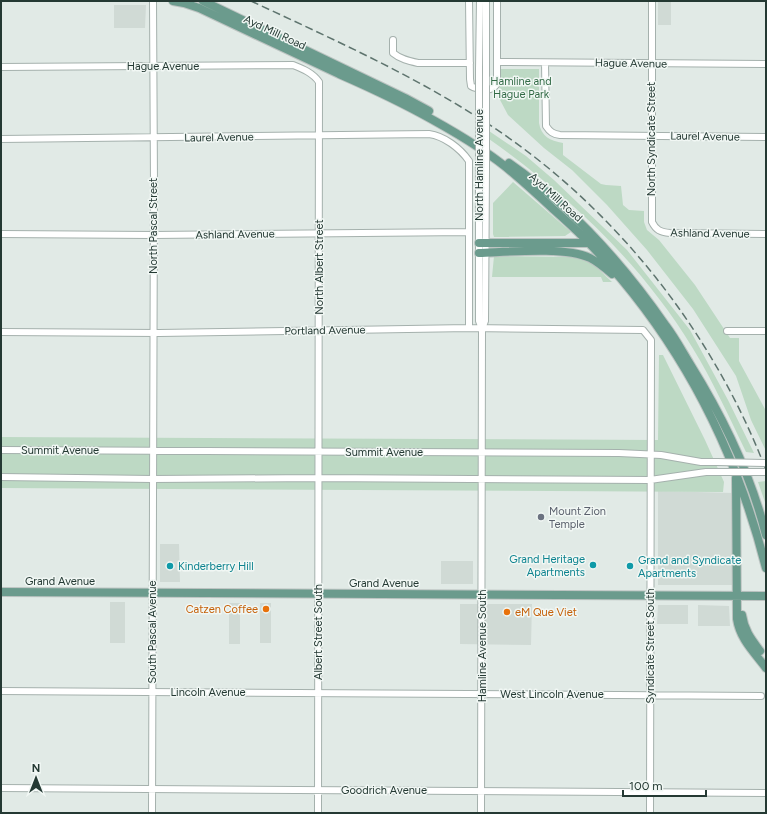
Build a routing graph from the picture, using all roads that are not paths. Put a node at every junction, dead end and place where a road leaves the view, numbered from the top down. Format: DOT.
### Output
graph roads {
  1 [pos="153,1"];
  2 [pos="173,1"];
  3 [pos="203,1"];
  4 [pos="469,1"];
  5 [pos="480,1"];
  6 [pos="486,1"];
  7 [pos="497,1"];
  8 [pos="652,1"];
  9 [pos="393,40"];
  10 [pos="497,62"];
  11 [pos="470,63"];
  12 [pos="546,63"];
  13 [pos="652,64"];
  14 [pos="766,64"];
  15 [pos="153,66"];
  16 [pos="1,68"];
  17 [pos="319,82"];
  18 [pos="437,135"];
  19 [pos="319,136"];
  20 [pos="652,136"];
  21 [pos="766,137"];
  22 [pos="153,138"];
  23 [pos="1,139"];
  24 [pos="655,228"];
  25 [pos="469,232"];
  26 [pos="319,233"];
  27 [pos="1,234"];
  28 [pos="766,234"];
  29 [pos="153,235"];
  30 [pos="482,243"];
  31 [pos="595,245"];
  32 [pos="556,251"];
  33 [pos="483,253"];
  34 [pos="643,305"];
  35 [pos="469,328"];
  36 [pos="482,329"];
  37 [pos="319,331"];
  38 [pos="727,331"];
  39 [pos="766,331"];
  40 [pos="1,332"];
  41 [pos="153,333"];
  42 [pos="1,450"];
  43 [pos="152,450"];
  44 [pos="318,451"];
  45 [pos="482,452"];
  46 [pos="651,454"];
  47 [pos="766,463"];
  48 [pos="736,471"];
  49 [pos="766,472"];
  50 [pos="1,476"];
  51 [pos="318,478"];
  52 [pos="152,479"];
  53 [pos="482,479"];
  54 [pos="650,480"];
  55 [pos="766,535"];
  56 [pos="766,568"];
  57 [pos="1,592"];
  58 [pos="152,592"];
  59 [pos="318,594"];
  60 [pos="482,594"];
  61 [pos="650,596"];
  62 [pos="738,596"];
  63 [pos="766,596"];
  64 [pos="766,660"];
  65 [pos="766,668"];
  66 [pos="1,691"];
  67 [pos="152,692"];
  68 [pos="318,693"];
  69 [pos="482,694"];
  70 [pos="650,694"];
  71 [pos="761,696"];
  72 [pos="1,788"];
  73 [pos="152,789"];
  74 [pos="318,790"];
  75 [pos="482,791"];
  76 [pos="650,792"];
  77 [pos="766,793"];
  78 [pos="152,813"];
  79 [pos="318,813"];
  80 [pos="482,813"];
  81 [pos="650,813"];
  1 -- 15 [label="street, North Pascal Street"];
  2 -- 31 [label="main road, Ayd Mill Road"];
  3 -- 31 [label="main road, Ayd Mill Road"];
  4 -- 11 [label="street"];
  5 -- 30 [label="street, North Hamline Avenue, bridge"];
  6 -- 30 [label="street, North Hamline Avenue, bridge"];
  7 -- 10 [label="street"];
  8 -- 13 [label="street, North Syndicate Street"];
  9 -- 11 [label="street"];
  10 -- 11 [label="street"];
  10 -- 12 [label="street, Hague Avenue"];
  12 -- 13 [label="street, Hague Avenue"];
  12 -- 20 [label="street, Laurel Avenue"];
  13 -- 14 [label="street, Hague Avenue"];
  13 -- 20 [label="street, North Syndicate Street"];
  15 -- 16 [label="street, Hague Avenue"];
  15 -- 17 [label="street, Hague Avenue"];
  15 -- 22 [label="street, North Pascal Street"];
  17 -- 19 [label="street, North Albert Street"];
  18 -- 19 [label="street, Laurel Avenue"];
  18 -- 25 [label="street, North Hamline Avenue"];
  19 -- 22 [label="street, Laurel Avenue"];
  19 -- 26 [label="street, North Albert Street"];
  20 -- 21 [label="street, Laurel Avenue"];
  20 -- 24 [label="street, North Syndicate Street"];
  22 -- 23 [label="street, Laurel Avenue"];
  22 -- 29 [label="street, North Pascal Street"];
  24 -- 28 [label="street, Ashland Avenue"];
  25 -- 26 [label="street, Ashland Avenue"];
  25 -- 35 [label="street, North Hamline Avenue"];
  26 -- 29 [label="street, Ashland Avenue"];
  26 -- 37 [label="street, North Albert Street"];
  27 -- 29 [label="street, Ashland Avenue"];
  29 -- 41 [label="street, North Pascal Street"];
  30 -- 31 [label="main road"];
  30 -- 33 [label="street, North Hamline Avenue"];
  31 -- 32 [label="main road"];
  31 -- 34 [label="main road, Ayd Mill Road"];
  31 -- 55 [label="main road, Ayd Mill Road"];
  32 -- 33 [label="main road"];
  32 -- 34 [label="main road"];
  33 -- 36 [label="street, North Hamline Avenue"];
  34 -- 48 [label="main road, Ayd Mill Road"];
  35 -- 36 [label="street, Portland Avenue"];
  35 -- 37 [label="street, Portland Avenue"];
  36 -- 45 [label="street, North Hamline Avenue"];
  36 -- 46 [label="street, Portland Avenue"];
  37 -- 41 [label="street, Portland Avenue"];
  37 -- 44 [label="street, North Albert Street"];
  38 -- 39 [label="street"];
  40 -- 41 [label="street, Portland Avenue"];
  41 -- 43 [label="street, North Pascal Street"];
  42 -- 43 [label="street, Summit Avenue"];
  43 -- 44 [label="street, Summit Avenue"];
  43 -- 52 [label="street, South Pascal Avenue"];
  44 -- 45 [label="street, Summit Avenue"];
  44 -- 51 [label="street, Albert Street South"];
  45 -- 46 [label="street, Summit Avenue"];
  45 -- 53 [label="street, North Hamline Avenue"];
  46 -- 47 [label="street, Summit Avenue, bridge"];
  46 -- 54 [label="street, Syndicate Street South"];
  48 -- 56 [label="main road, Ayd Mill Road"];
  48 -- 62 [label="main road"];
  49 -- 54 [label="street, bridge"];
  50 -- 52 [label="street"];
  51 -- 52 [label="street"];
  51 -- 53 [label="street"];
  51 -- 59 [label="street, Albert Street South"];
  52 -- 58 [label="street, South Pascal Avenue"];
  53 -- 54 [label="street"];
  53 -- 60 [label="street, Hamline Avenue South"];
  54 -- 61 [label="street, Syndicate Street South"];
  57 -- 58 [label="main road, Grand Avenue"];
  58 -- 59 [label="main road, Grand Avenue"];
  58 -- 67 [label="street, South Pascal Avenue"];
  59 -- 60 [label="main road, Grand Avenue"];
  59 -- 68 [label="street, Albert Street South"];
  60 -- 61 [label="main road, Grand Avenue"];
  60 -- 69 [label="street, Hamline Avenue South"];
  61 -- 62 [label="main road, Grand Avenue"];
  61 -- 70 [label="street, Syndicate Street South"];
  62 -- 63 [label="main road, Grand Avenue"];
  62 -- 64 [label="main road"];
  62 -- 65 [label="main road"];
  66 -- 67 [label="street, Lincoln Avenue"];
  67 -- 68 [label="street, Lincoln Avenue"];
  67 -- 73 [label="street, South Pascal Avenue"];
  68 -- 69 [label="street, West Lincoln Avenue"];
  68 -- 74 [label="street, Albert Street South"];
  69 -- 70 [label="street, West Lincoln Avenue"];
  69 -- 75 [label="street, Hamline Avenue South"];
  70 -- 71 [label="street, West Lincoln Avenue"];
  70 -- 76 [label="street, Syndicate Street South"];
  72 -- 73 [label="street, Goodrich Avenue"];
  73 -- 74 [label="street, Goodrich Avenue"];
  73 -- 78 [label="street, South Pascal Avenue"];
  74 -- 75 [label="street, Goodrich Avenue"];
  74 -- 79 [label="street, Albert Street South"];
  75 -- 76 [label="street, Goodrich Avenue"];
  75 -- 80 [label="street, Hamline Avenue South"];
  76 -- 77 [label="street, Goodrich Avenue"];
  76 -- 81 [label="street, Syndicate Street South"];
}
